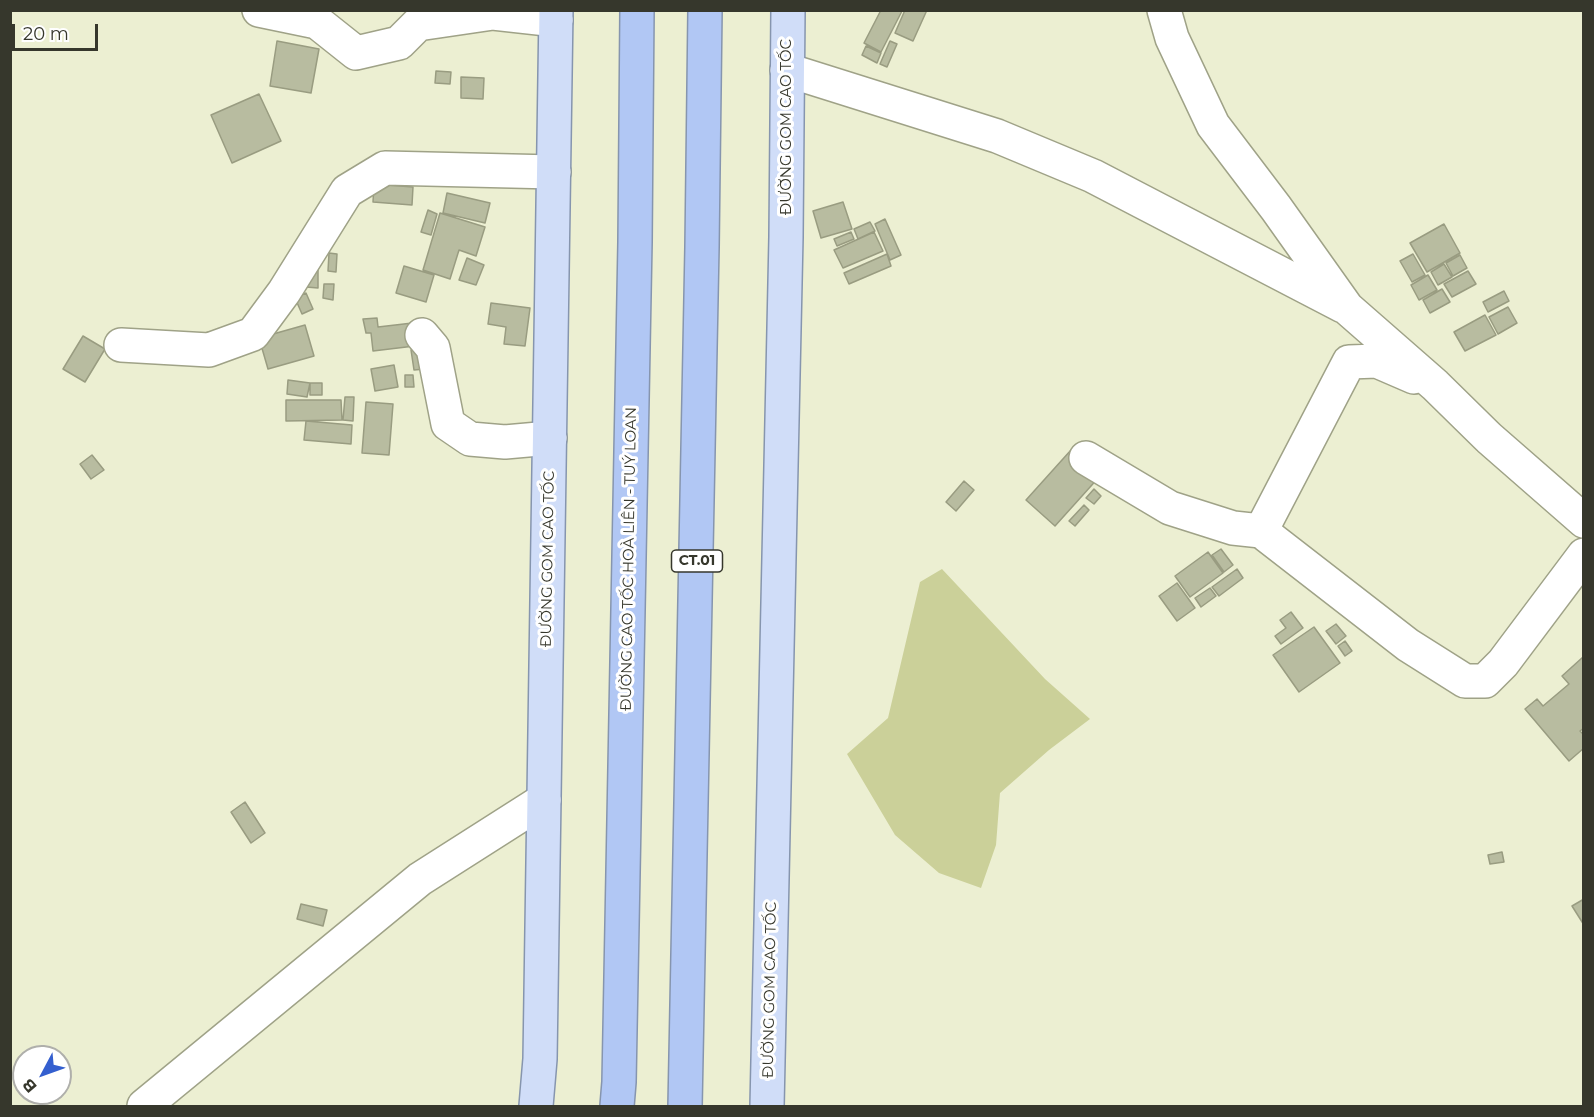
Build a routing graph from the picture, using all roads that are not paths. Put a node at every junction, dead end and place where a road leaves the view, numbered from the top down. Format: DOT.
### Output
graph roads {
  1 [pos="259,10"];
  2 [pos="630,10"];
  3 [pos="637,10"];
  4 [pos="788,10"];
  5 [pos="1164,10"];
  6 [pos="705,12"];
  7 [pos="556,15"];
  8 [pos="788,70"];
  9 [pos="554,172"];
  10 [pos="635,242"];
  11 [pos="1347,308"];
  12 [pos="422,335"];
  13 [pos="121,345"];
  14 [pos="1435,385"];
  15 [pos="550,438"];
  16 [pos="1086,458"];
  17 [pos="1584,521"];
  18 [pos="1261,531"];
  19 [pos="1584,555"];
  20 [pos="544,800"];
  21 [pos="144,1107"];
  22 [pos="536,1107"];
  23 [pos="617,1107"];
  24 [pos="685,1107"];
  25 [pos="767,1107"];
  1 -- 7 [label="street"];
  2 -- 10 [label="highway"];
  3 -- 10 [label="highway, ĐƯỜNG CAO TỐC HOÀ LIÊN - TUÝ LOAN"];
  4 -- 8 [label="main road, ĐƯỜNG GOM CAO TỐC"];
  5 -- 11 [label="street"];
  6 -- 24 [label="highway, CT.01"];
  7 -- 9 [label="main road, ĐƯỜNG GOM CAO TỐC"];
  8 -- 11 [label="street"];
  8 -- 25 [label="main road, ĐƯỜNG GOM CAO TỐC"];
  9 -- 13 [label="street"];
  9 -- 15 [label="main road, ĐƯỜNG GOM CAO TỐC"];
  10 -- 23 [label="highway, ĐƯỜNG CAO TỐC HOÀ LIÊN - TUÝ LOAN"];
  11 -- 14 [label="street"];
  12 -- 15 [label="street"];
  14 -- 17 [label="street"];
  14 -- 18 [label="street"];
  15 -- 20 [label="main road, ĐƯỜNG GOM CAO TỐC"];
  16 -- 18 [label="street"];
  18 -- 19 [label="street"];
  20 -- 21 [label="street"];
  20 -- 22 [label="main road, ĐƯỜNG GOM CAO TỐC"];
}
